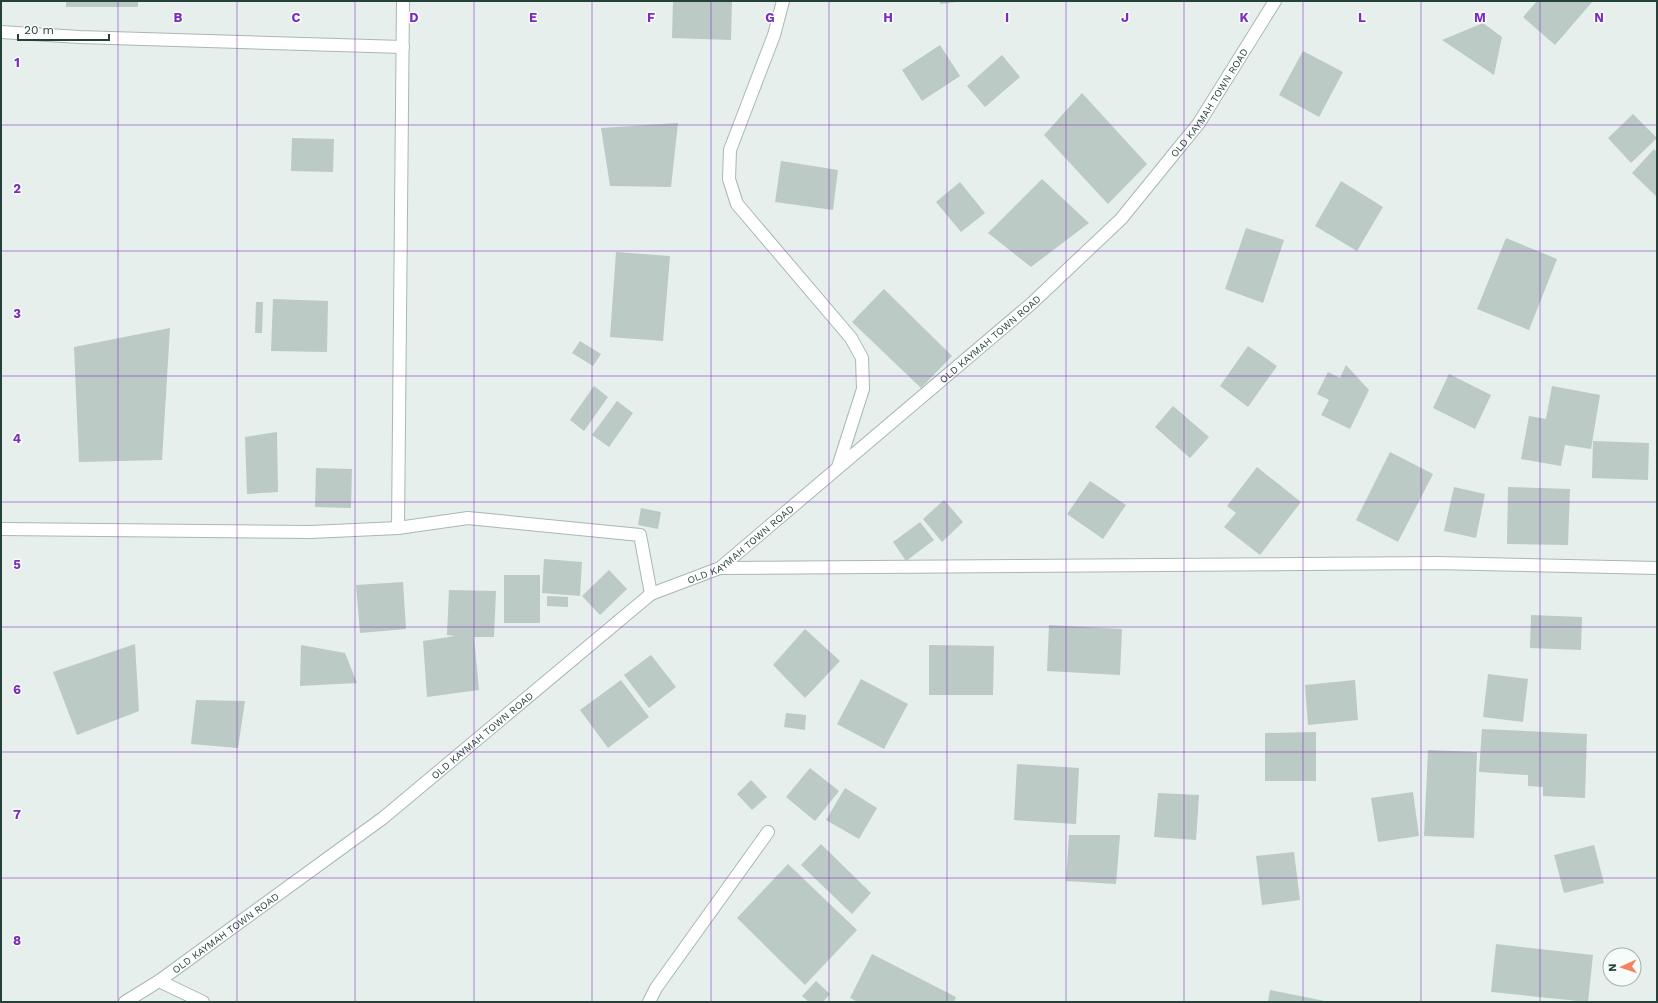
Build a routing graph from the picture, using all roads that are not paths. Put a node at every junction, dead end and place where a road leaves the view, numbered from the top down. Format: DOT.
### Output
graph roads {
  1 [pos="403,1"];
  2 [pos="783,1"];
  3 [pos="1275,1"];
  4 [pos="1,32"];
  5 [pos="402,47"];
  6 [pos="838,467"];
  7 [pos="1,528"];
  8 [pos="398,528"];
  9 [pos="720,568"];
  10 [pos="1657,568"];
  11 [pos="651,594"];
  12 [pos="768,832"];
  13 [pos="159,981"];
  14 [pos="125,1002"];
  15 [pos="203,1002"];
  16 [pos="648,1002"];
  1 -- 5 [label="street"];
  2 -- 6 [label="street"];
  3 -- 6 [label="street, OLD KAYMAH TOWN ROAD"];
  4 -- 5 [label="street"];
  5 -- 8 [label="street"];
  6 -- 9 [label="street, OLD KAYMAH TOWN ROAD"];
  7 -- 8 [label="street"];
  8 -- 11 [label="street"];
  9 -- 10 [label="street"];
  9 -- 11 [label="street, OLD KAYMAH TOWN ROAD"];
  11 -- 13 [label="street, OLD KAYMAH TOWN ROAD"];
  12 -- 16 [label="street"];
  13 -- 14 [label="street, OLD KAYMAH TOWN ROAD"];
  13 -- 15 [label="street"];
}
